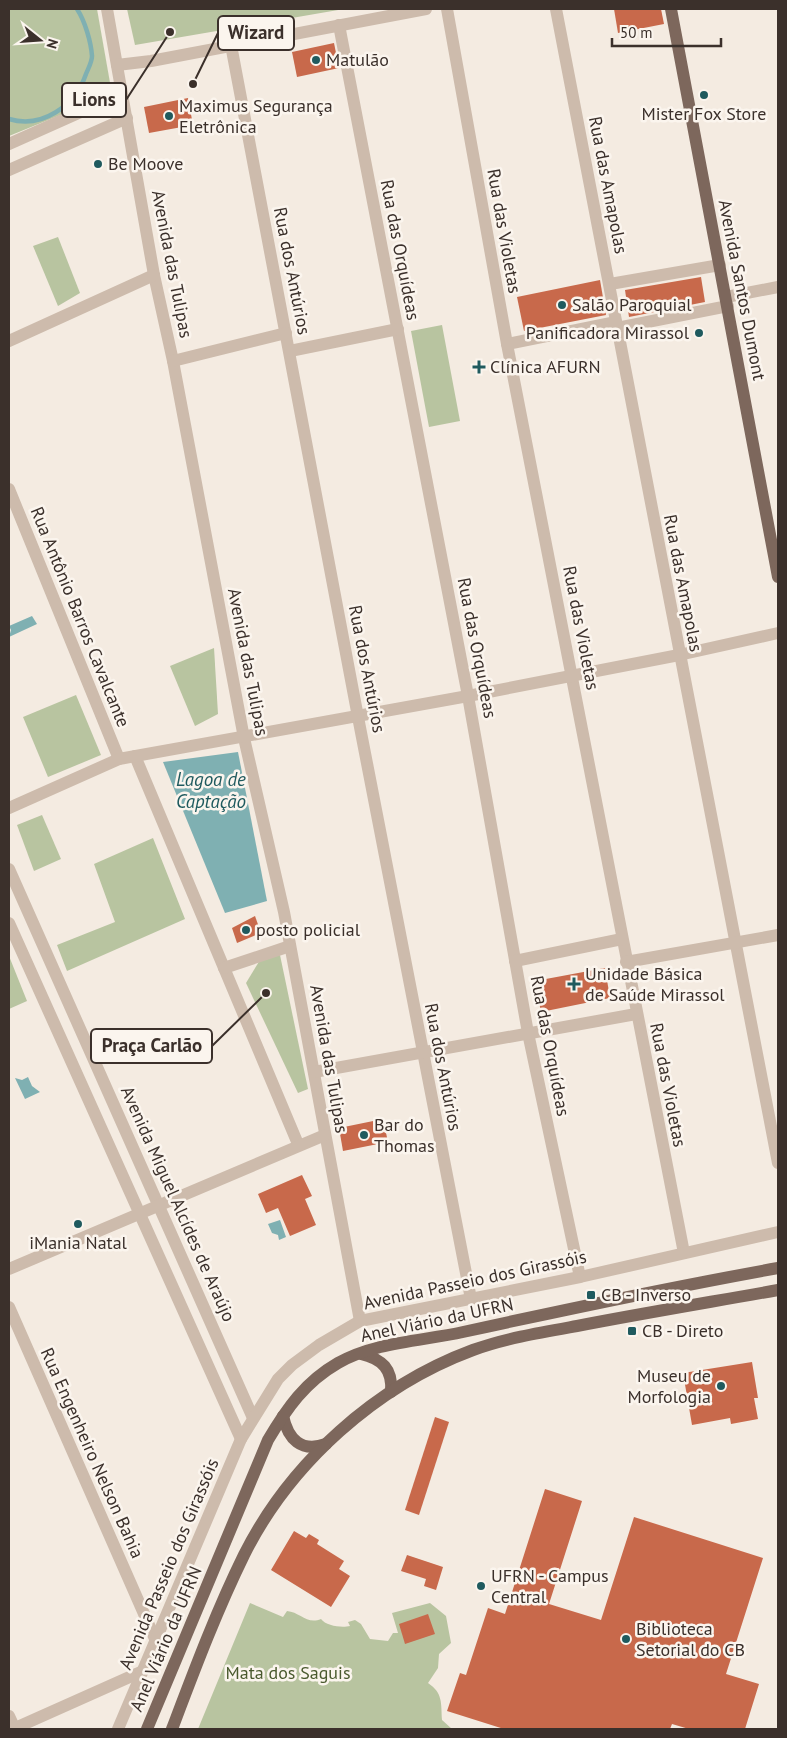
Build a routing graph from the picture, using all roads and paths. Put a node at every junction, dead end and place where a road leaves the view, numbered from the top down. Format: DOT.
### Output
graph roads {
  1 [pos="107,9"];
  2 [pos="426,9"];
  3 [pos="447,9"];
  4 [pos="556,9"];
  5 [pos="671,9"];
  6 [pos="339,25"];
  7 [pos="231,46"];
  8 [pos="117,65"];
  9 [pos="122,94"];
  10 [pos="127,118"];
  11 [pos="9,144"];
  12 [pos="9,170"];
  13 [pos="720,265"];
  14 [pos="154,275"];
  15 [pos="610,284"];
  16 [pos="778,287"];
  17 [pos="727,302"];
  18 [pos="616,325"];
  19 [pos="398,328"];
  20 [pos="286,333"];
  21 [pos="9,342"];
  22 [pos="507,344"];
  23 [pos="290,352"];
  24 [pos="173,361"];
  25 [pos="9,490"];
  26 [pos="775,542"];
  27 [pos="778,577"];
  28 [pos="778,633"];
  29 [pos="679,655"];
  30 [pos="573,676"];
  31 [pos="468,696"];
  32 [pos="358,717"];
  33 [pos="244,738"];
  34 [pos="134,756"];
  35 [pos="119,759"];
  36 [pos="9,808"];
  37 [pos="9,869"];
  38 [pos="9,923"];
  39 [pos="778,935"];
  40 [pos="622,939"];
  41 [pos="734,942"];
  42 [pos="290,946"];
  43 [pos="515,961"];
  44 [pos="626,962"];
  45 [pos="224,968"];
  46 [pos="636,1014"];
  47 [pos="528,1033"];
  48 [pos="422,1052"];
  49 [pos="314,1072"];
  50 [pos="325,1134"];
  51 [pos="298,1144"];
  52 [pos="778,1163"];
  53 [pos="160,1205"];
  54 [pos="140,1214"];
  55 [pos="778,1232"];
  56 [pos="684,1254"];
  57 [pos="778,1268"];
  58 [pos="9,1269"];
  59 [pos="580,1277"];
  60 [pos="778,1290"];
  61 [pos="471,1299"];
  62 [pos="9,1307"];
  63 [pos="360,1321"];
  64 [pos="360,1354"];
  65 [pos="391,1392"];
  66 [pos="283,1416"];
  67 [pos="253,1418"];
  68 [pos="241,1439"];
  69 [pos="326,1444"];
  70 [pos="156,1641"];
  71 [pos="143,1671"];
  72 [pos="9,1716"];
  73 [pos="14,1729"];
  74 [pos="118,1729"];
  75 [pos="147,1729"];
  76 [pos="172,1729"];
  1 -- 8 [label="street, Avenida das Tulipas"];
  2 -- 6 [label="street"];
  3 -- 22 [label="street, Rua das Violetas"];
  4 -- 15 [label="street, Rua das Amapolas"];
  5 -- 13 [label="main road, Avenida Santos Dumont"];
  6 -- 7 [label="street"];
  6 -- 19 [label="street, Rua das Orquídeas"];
  7 -- 8 [label="street"];
  7 -- 20 [label="street, Rua dos Antúrios"];
  8 -- 9 [label="street, Avenida das Tulipas"];
  9 -- 10 [label="street, Avenida das Tulipas"];
  9 -- 11 [label="street"];
  10 -- 12 [label="street"];
  10 -- 14 [label="street, Avenida das Tulipas"];
  13 -- 15 [label="street"];
  13 -- 17 [label="main road, Avenida Santos Dumont"];
  14 -- 21 [label="street"];
  14 -- 24 [label="street, Avenida das Tulipas"];
  15 -- 18 [label="street, Rua das Amapolas"];
  16 -- 17 [label="street"];
  17 -- 18 [label="street"];
  17 -- 26 [label="main road, Avenida Santos Dumont"];
  18 -- 22 [label="street"];
  18 -- 29 [label="street, Rua das Amapolas"];
  19 -- 23 [label="street"];
  19 -- 31 [label="street, Rua das Orquídeas"];
  20 -- 23 [label="street, Rua dos Antúrios"];
  20 -- 24 [label="street"];
  22 -- 30 [label="street, Rua das Violetas"];
  23 -- 32 [label="street, Rua dos Antúrios"];
  24 -- 33 [label="street, Avenida das Tulipas"];
  25 -- 35 [label="street, Rua Antônio Barros Cavalcante"];
  26 -- 27 [label="main road, Avenida Santos Dumont"];
  28 -- 29 [label="street"];
  29 -- 30 [label="street"];
  29 -- 41 [label="street, Rua das Amapolas"];
  30 -- 31 [label="street"];
  30 -- 40 [label="street, Rua das Violetas"];
  31 -- 32 [label="street"];
  31 -- 43 [label="street, Rua das Orquídeas"];
  32 -- 33 [label="street"];
  32 -- 48 [label="street, Rua dos Antúrios"];
  33 -- 34 [label="street"];
  33 -- 42 [label="street, Avenida das Tulipas"];
  34 -- 35 [label="street"];
  34 -- 45 [label="street"];
  35 -- 36 [label="street"];
  37 -- 53 [label="street, Avenida Miguel Alcídes de Araújo"];
  38 -- 54 [label="street"];
  39 -- 41 [label="street"];
  40 -- 43 [label="street"];
  40 -- 44 [label="street, Rua das Violetas"];
  41 -- 44 [label="street"];
  41 -- 52 [label="street, Rua das Amapolas"];
  42 -- 45 [label="street"];
  42 -- 49 [label="street, Avenida das Tulipas"];
  43 -- 47 [label="street, Rua das Orquídeas"];
  44 -- 46 [label="street, Rua das Violetas"];
  45 -- 51 [label="street"];
  46 -- 47 [label="street"];
  46 -- 56 [label="street, Rua das Violetas"];
  47 -- 48 [label="street"];
  47 -- 59 [label="street, Rua das Orquídeas"];
  48 -- 49 [label="street"];
  48 -- 61 [label="street, Rua dos Antúrios"];
  49 -- 50 [label="street, Avenida das Tulipas"];
  50 -- 51 [label="street"];
  50 -- 63 [label="street, Avenida das Tulipas"];
  51 -- 53 [label="street"];
  53 -- 54 [label="street"];
  53 -- 67 [label="street, Avenida Miguel Alcídes de Araújo"];
  54 -- 58 [label="street"];
  54 -- 68 [label="street"];
  55 -- 56 [label="street, Avenida Passeio dos Girassóis"];
  56 -- 59 [label="street, Avenida Passeio dos Girassóis"];
  57 -- 64 [label="main road, Anel Viário da UFRN"];
  59 -- 61 [label="street, Avenida Passeio dos Girassóis"];
  60 -- 65 [label="main road, Anel Viário da UFRN"];
  61 -- 63 [label="street, Avenida Passeio dos Girassóis"];
  62 -- 70 [label="street, Rua Engenheiro Nelson Bahia"];
  63 -- 67 [label="street, Avenida Passeio dos Girassóis"];
  64 -- 65 [label="main road"];
  64 -- 66 [label="main road, Anel Viário da UFRN"];
  65 -- 69 [label="main road, Anel Viário da UFRN"];
  66 -- 69 [label="main road"];
  66 -- 75 [label="main road, Anel Viário da UFRN"];
  67 -- 68 [label="street, Avenida Passeio dos Girassóis"];
  68 -- 70 [label="street, Avenida Passeio dos Girassóis"];
  69 -- 76 [label="main road, Anel Viário da UFRN"];
  70 -- 71 [label="street, Avenida Passeio dos Girassóis"];
  71 -- 73 [label="street"];
  71 -- 74 [label="street, Avenida Passeio dos Girassóis"];
  72 -- 73 [label="street"];
}
